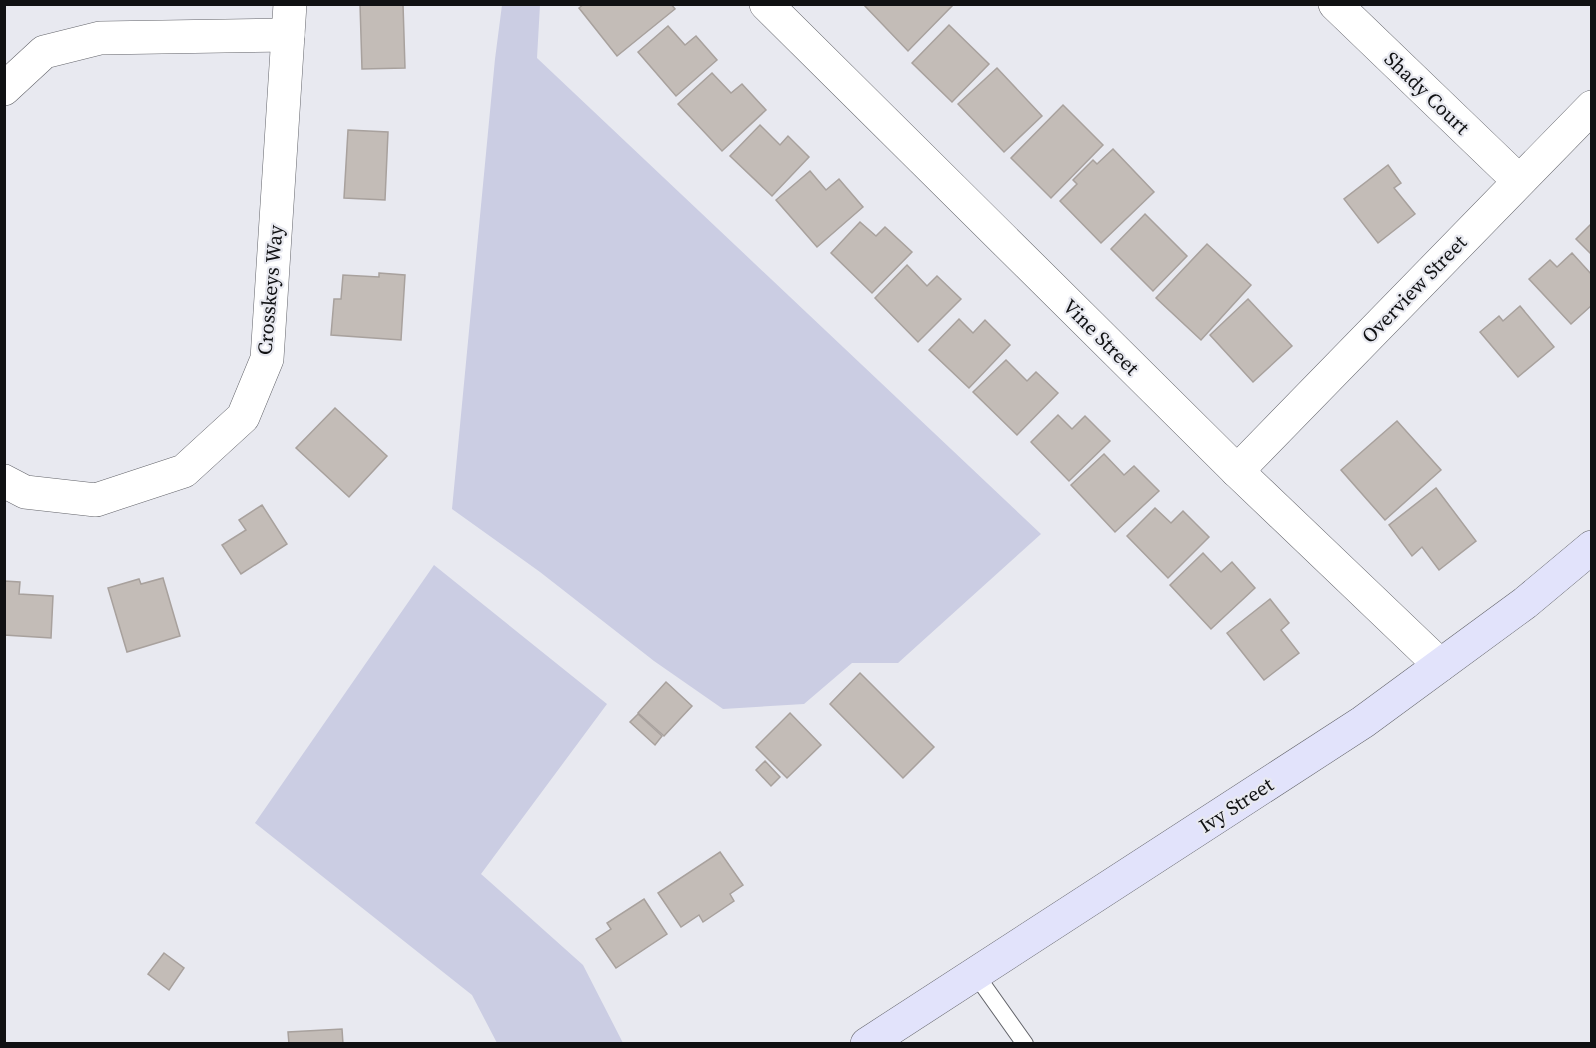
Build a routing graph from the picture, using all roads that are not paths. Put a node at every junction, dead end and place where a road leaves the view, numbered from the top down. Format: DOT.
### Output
graph roads {
  1 [pos="766,4"];
  2 [pos="1335,4"];
  3 [pos="289,20"];
  4 [pos="4,89"];
  5 [pos="1592,107"];
  6 [pos="1519,181"];
  7 [pos="1237,471"];
  8 [pos="4,481"];
  9 [pos="1592,547"];
  10 [pos="1440,665"];
  11 [pos="976,975"];
  12 [pos="867,1044"];
  13 [pos="1025,1044"];
  1 -- 7 [label="street, Vine Street"];
  2 -- 6 [label="street, Shady Court"];
  3 -- 4 [label="street, Crosskeys Way"];
  3 -- 8 [label="street, Crosskeys Way"];
  5 -- 6 [label="street, Overview Street"];
  6 -- 7 [label="street, Overview Street"];
  7 -- 10 [label="street, Vine Street"];
  9 -- 10 [label="main road, Ivy Street"];
  10 -- 11 [label="main road, Ivy Street"];
  11 -- 12 [label="main road, Ivy Street"];
  11 -- 13 [label="lane"];
}
